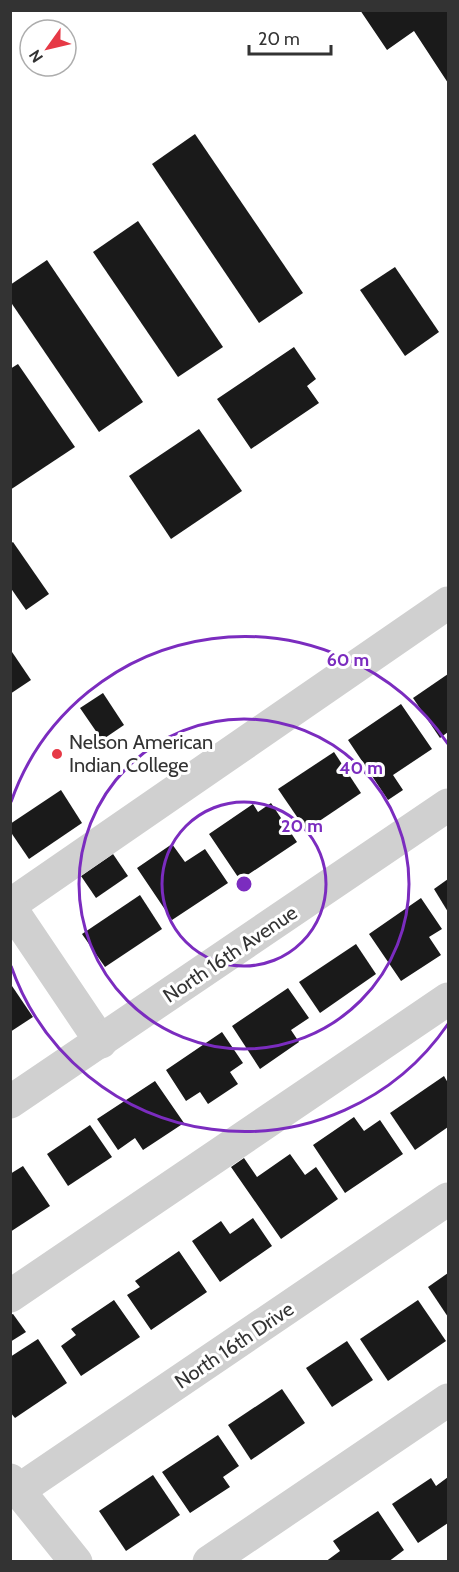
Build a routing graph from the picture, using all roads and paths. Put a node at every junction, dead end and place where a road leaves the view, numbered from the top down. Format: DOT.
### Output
graph roads {
  1 [pos="448,603"];
  2 [pos="448,805"];
  3 [pos="10,906"];
  4 [pos="448,999"];
  5 [pos="101,1042"];
  6 [pos="10,1102"];
  7 [pos="448,1199"];
  8 [pos="10,1296"];
  9 [pos="448,1400"];
  10 [pos="15,1485"];
  11 [pos="76,1562"];
  12 [pos="209,1562"];
  1 -- 3 [label="street"];
  2 -- 5 [label="street, North 16th Avenue"];
  3 -- 5 [label="street"];
  4 -- 8 [label="street"];
  5 -- 6 [label="street, North 16th Avenue"];
  7 -- 10 [label="street, North 16th Drive"];
  9 -- 12 [label="street"];
  10 -- 11 [label="street"];
}
